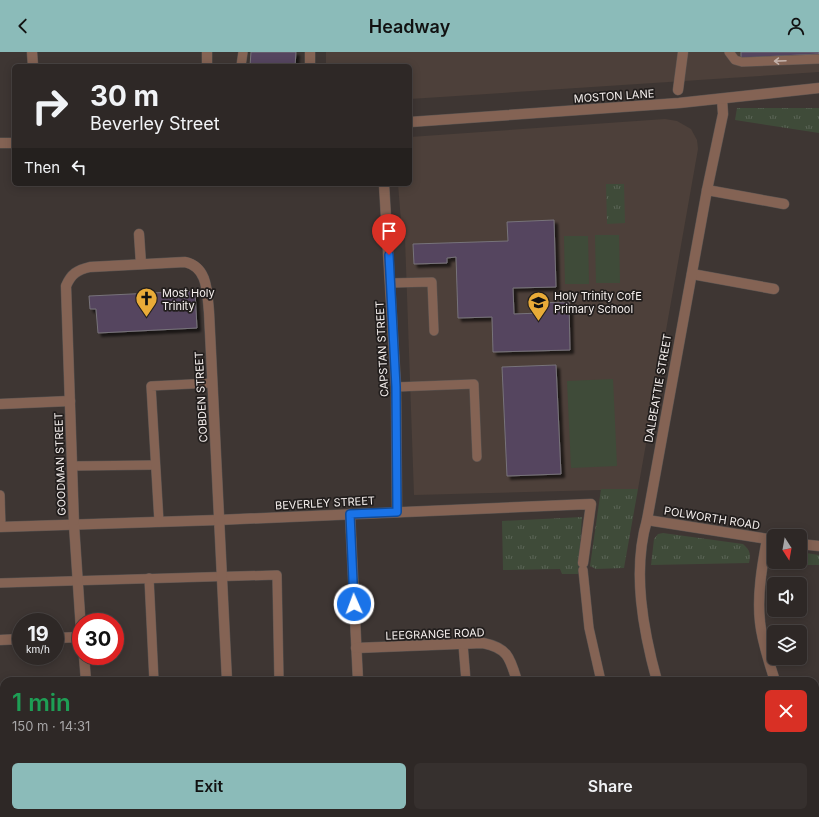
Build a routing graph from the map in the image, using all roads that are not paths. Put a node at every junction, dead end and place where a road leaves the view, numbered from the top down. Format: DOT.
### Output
graph roads {
  1 [pos="32,52"];
  2 [pos="208,52"];
  3 [pos="243,52"];
  4 [pos="310,52"];
  5 [pos="683,52"];
  6 [pos="729,52"];
  7 [pos="819,59"];
  8 [pos="33,64"];
  9 [pos="207,64"];
  10 [pos="241,64"];
  11 [pos="310,64"];
  12 [pos="819,88"];
  13 [pos="678,90"];
  14 [pos="722,99"];
  15 [pos="412,122"];
  16 [pos="12,143"];
  17 [pos="0,144"];
  18 [pos="384,186"];
  19 [pos="707,190"];
  20 [pos="784,204"];
  21 [pos="139,234"];
  22 [pos="140,264"];
  23 [pos="692,274"];
  24 [pos="391,283"];
  25 [pos="774,289"];
  26 [pos="67,298"];
  27 [pos="434,330"];
  28 [pos="212,383"];
  29 [pos="396,387"];
  30 [pos="70,401"];
  31 [pos="0,404"];
  32 [pos="477,457"];
  33 [pos="155,464"];
  34 [pos="72,466"];
  35 [pos="0,495"];
  36 [pos="397,512"];
  37 [pos="350,514"];
  38 [pos="218,520"];
  39 [pos="647,520"];
  40 [pos="158,522"];
  41 [pos="74,525"];
  42 [pos="0,527"];
  43 [pos="767,540"];
  44 [pos="807,545"];
  45 [pos="819,546"];
  46 [pos="767,550"];
  47 [pos="583,567"];
  48 [pos="222,576"];
  49 [pos="149,578"];
  50 [pos="78,580"];
  51 [pos="0,583"];
  52 [pos="80,613"];
  53 [pos="12,639"];
  54 [pos="0,640"];
  55 [pos="463,644"];
  56 [pos="356,648"];
  57 [pos="85,665"];
  58 [pos="86,677"];
  59 [pos="154,677"];
  60 [pos="227,677"];
  61 [pos="279,677"];
  62 [pos="358,677"];
  63 [pos="466,677"];
  64 [pos="515,677"];
  65 [pos="600,677"];
  66 [pos="656,677"];
  67 [pos="775,677"];
  1 -- 8 [label="street"];
  2 -- 9 [label="street"];
  3 -- 10 [label="lane"];
  4 -- 11 [label="street"];
  5 -- 13 [label="street"];
  7 -- 6 [label="lane, one-way"];
  12 -- 14 [label="street, MOSTON LANE"];
  14 -- 15 [label="street, MOSTON LANE"];
  14 -- 19 [label="street, DALBEATTIE STREET"];
  16 -- 17 [label="street"];
  18 -- 24 [label="street, CAPSTAN STREET"];
  19 -- 20 [label="street"];
  19 -- 23 [label="street, DALBEATTIE STREET"];
  21 -- 22 [label="street"];
  22 -- 26 [label="street, COBDEN STREET"];
  22 -- 28 [label="street, COBDEN STREET"];
  23 -- 25 [label="street"];
  23 -- 39 [label="street, DALBEATTIE STREET"];
  24 -- 27 [label="lane"];
  24 -- 29 [label="street, CAPSTAN STREET"];
  26 -- 30 [label="street, GOODMAN STREET"];
  28 -- 33 [label="lane"];
  28 -- 38 [label="street, COBDEN STREET"];
  29 -- 32 [label="lane"];
  29 -- 36 [label="street, CAPSTAN STREET"];
  30 -- 31 [label="street"];
  30 -- 34 [label="street, GOODMAN STREET"];
  33 -- 34 [label="lane"];
  33 -- 40 [label="lane"];
  34 -- 41 [label="street, GOODMAN STREET"];
  35 -- 42 [label="lane"];
  36 -- 37 [label="street, BEVERLEY STREET"];
  36 -- 47 [label="street, BEVERLEY STREET"];
  37 -- 38 [label="street, BEVERLEY STREET"];
  37 -- 56 [label="street"];
  38 -- 40 [label="street, BEVERLEY STREET"];
  38 -- 48 [label="street, COBDEN STREET"];
  39 -- 43 [label="street, POLWORTH ROAD"];
  39 -- 66 [label="street, DALBEATTIE STREET"];
  40 -- 41 [label="street, BEVERLEY STREET"];
  41 -- 42 [label="street, BEVERLEY STREET"];
  41 -- 50 [label="street, GOODMAN STREET"];
  44 -- 45 [label="street"];
  46 -- 67 [label="street"];
  47 -- 65 [label="lane"];
  48 -- 49 [label="lane"];
  48 -- 60 [label="street, COBDEN STREET"];
  48 -- 61 [label="lane"];
  49 -- 50 [label="lane"];
  49 -- 59 [label="lane"];
  50 -- 51 [label="lane"];
  50 -- 52 [label="street, GOODMAN STREET"];
  53 -- 54 [label="street"];
  55 -- 56 [label="street, LEEGRANGE ROAD"];
  55 -- 63 [label="lane"];
  55 -- 64 [label="street, LEEGRANGE ROAD"];
  56 -- 62 [label="street"];
  57 -- 58 [label="street"];
}
